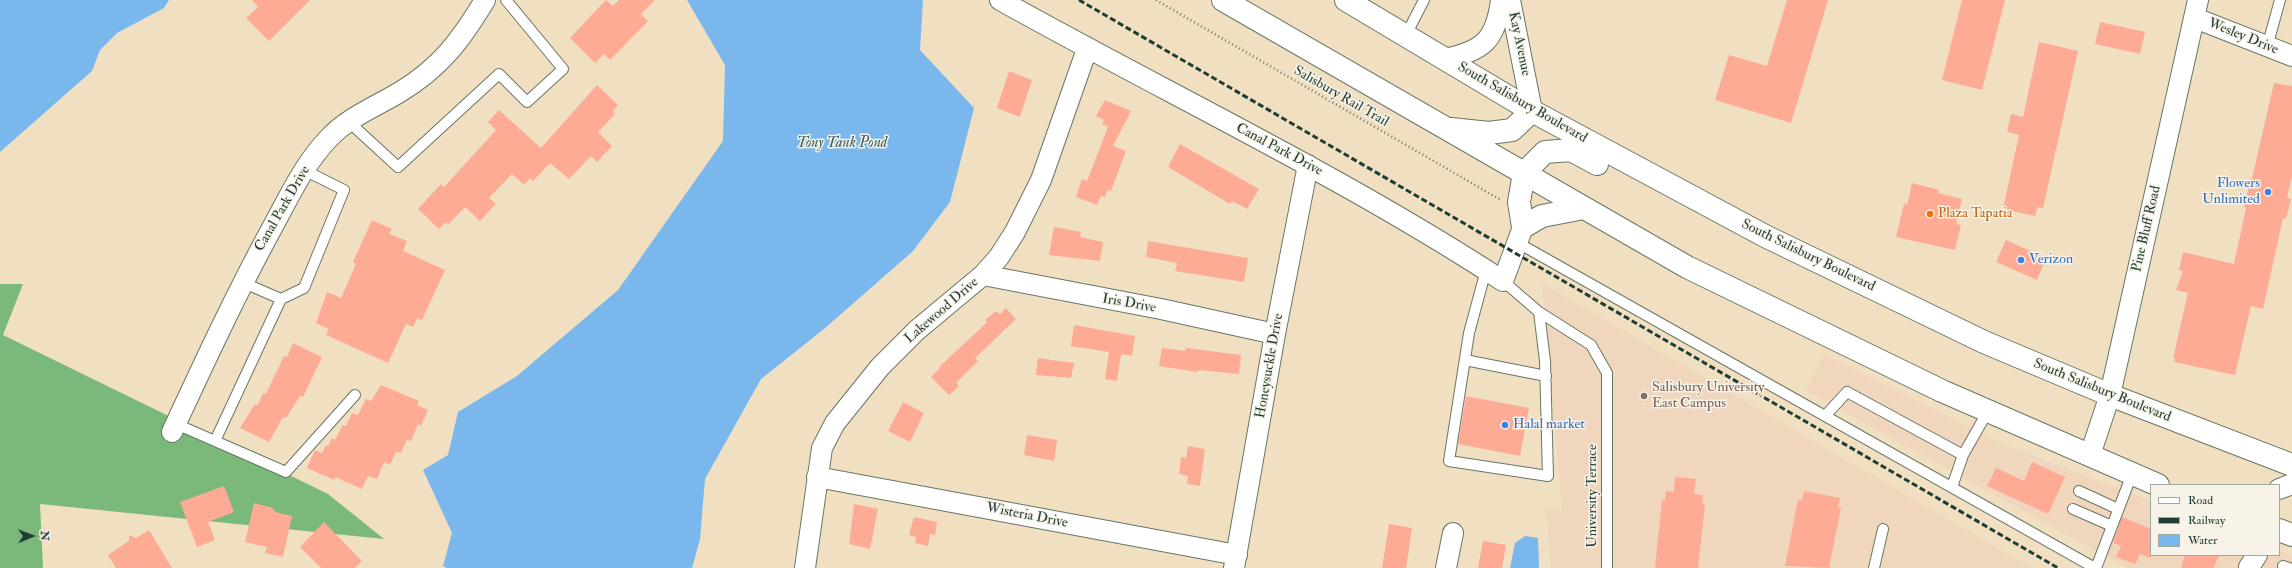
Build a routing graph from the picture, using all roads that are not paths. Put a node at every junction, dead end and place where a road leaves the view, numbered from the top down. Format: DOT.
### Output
graph roads {
  1 [pos="485,0"];
  2 [pos="506,0"];
  3 [pos="1000,0"];
  4 [pos="1223,0"];
  5 [pos="1346,0"];
  6 [pos="1424,0"];
  7 [pos="1501,0"];
  8 [pos="1510,0"];
  9 [pos="2280,0"];
  10 [pos="2196,9"];
  11 [pos="1406,35"];
  12 [pos="2267,47"];
  13 [pos="1087,49"];
  14 [pos="2292,56"];
  15 [pos="1445,59"];
  16 [pos="1532,111"];
  17 [pos="349,122"];
  18 [pos="1444,128"];
  19 [pos="1308,165"];
  20 [pos="304,170"];
  21 [pos="1524,174"];
  22 [pos="1655,178"];
  23 [pos="1584,208"];
  24 [pos="1521,235"];
  25 [pos="1486,270"];
  26 [pos="983,275"];
  27 [pos="1503,281"];
  28 [pos="244,282"];
  29 [pos="281,299"];
  30 [pos="1539,312"];
  31 [pos="1275,334"];
  32 [pos="1465,360"];
  33 [pos="1546,376"];
  34 [pos="355,395"];
  35 [pos="2110,395"];
  36 [pos="1988,411"];
  37 [pos="1825,416"];
  38 [pos="174,428"];
  39 [pos="215,441"];
  40 [pos="1963,455"];
  41 [pos="2090,455"];
  42 [pos="2292,465"];
  43 [pos="2132,474"];
  44 [pos="817,477"];
  45 [pos="2156,484"];
  46 [pos="2292,484"];
  47 [pos="1952,487"];
  48 [pos="2280,489"];
  49 [pos="2079,491"];
  50 [pos="2073,509"];
  51 [pos="2118,509"];
  52 [pos="2112,526"];
  53 [pos="1883,529"];
  54 [pos="2280,530"];
  55 [pos="1453,532"];
  56 [pos="2292,535"];
  57 [pos="2280,540"];
  58 [pos="2292,541"];
  59 [pos="1236,562"];
  60 [pos="805,568"];
  61 [pos="1446,568"];
  62 [pos="1607,568"];
  63 [pos="1874,568"];
  64 [pos="2096,568"];
  1 -- 17 [label="street, Canal Park Drive"];
  2 -- 17 [label="lane"];
  3 -- 13 [label="street, Canal Park Drive"];
  4 -- 18 [label="main road"];
  5 -- 11 [label="main road, South Salisbury Boulevard"];
  6 -- 11 [label="lane"];
  7 -- 15 [label="street, Kay Avenue"];
  8 -- 16 [label="street, Kay Avenue"];
  9 -- 12 [label="lane"];
  10 -- 12 [label="street, Wesley Drive"];
  10 -- 35 [label="street, Pine Bluff Road"];
  11 -- 15 [label="main road, South Salisbury Boulevard"];
  12 -- 14 [label="street, Wesley Drive"];
  13 -- 19 [label="street, Canal Park Drive"];
  13 -- 26 [label="street, Lakewood Drive"];
  15 -- 16 [label="main road, South Salisbury Boulevard"];
  16 -- 18 [label="main road"];
  16 -- 22 [label="main road, South Salisbury Boulevard"];
  17 -- 20 [label="street, Canal Park Drive"];
  18 -- 21 [label="main road"];
  19 -- 25 [label="street, Canal Park Drive"];
  19 -- 31 [label="street, Honeysuckle Drive"];
  20 -- 28 [label="street, Canal Park Drive"];
  20 -- 29 [label="lane"];
  21 -- 22 [label="main road"];
  21 -- 23 [label="main road"];
  21 -- 24 [label="main road"];
  22 -- 35 [label="main road, South Salisbury Boulevard"];
  23 -- 24 [label="main road"];
  23 -- 36 [label="main road"];
  24 -- 27 [label="street"];
  24 -- 37 [label="lane"];
  25 -- 27 [label="street, Canal Park Drive"];
  25 -- 32 [label="lane"];
  26 -- 31 [label="street, Iris Drive"];
  26 -- 44 [label="street, Lakewood Drive"];
  27 -- 30 [label="lane, University Terrace"];
  28 -- 29 [label="lane"];
  28 -- 38 [label="street, Canal Park Drive"];
  29 -- 39 [label="lane"];
  30 -- 33 [label="lane"];
  30 -- 62 [label="lane, University Terrace"];
  31 -- 59 [label="street, Honeysuckle Drive"];
  32 -- 33 [label="lane"];
  32 -- 33 [label="lane"];
  34 -- 39 [label="lane"];
  35 -- 41 [label="street, Pine Bluff Road"];
  35 -- 42 [label="main road, South Salisbury Boulevard"];
  36 -- 40 [label="lane"];
  36 -- 41 [label="main road"];
  37 -- 40 [label="lane"];
  37 -- 47 [label="lane"];
  38 -- 39 [label="lane"];
  40 -- 47 [label="lane"];
  41 -- 43 [label="main road"];
  43 -- 45 [label="main road"];
  43 -- 51 [label="lane"];
  44 -- 59 [label="street, Wisteria Drive"];
  44 -- 60 [label="street, Lakewood Drive"];
  46 -- 48 [label="street"];
  47 -- 64 [label="lane"];
  49 -- 51 [label="lane"];
  50 -- 52 [label="lane"];
  51 -- 52 [label="lane"];
  52 -- 64 [label="lane"];
  53 -- 63 [label="lane"];
  54 -- 56 [label="main road"];
  55 -- 61 [label="street"];
  57 -- 58 [label="street"];
}
